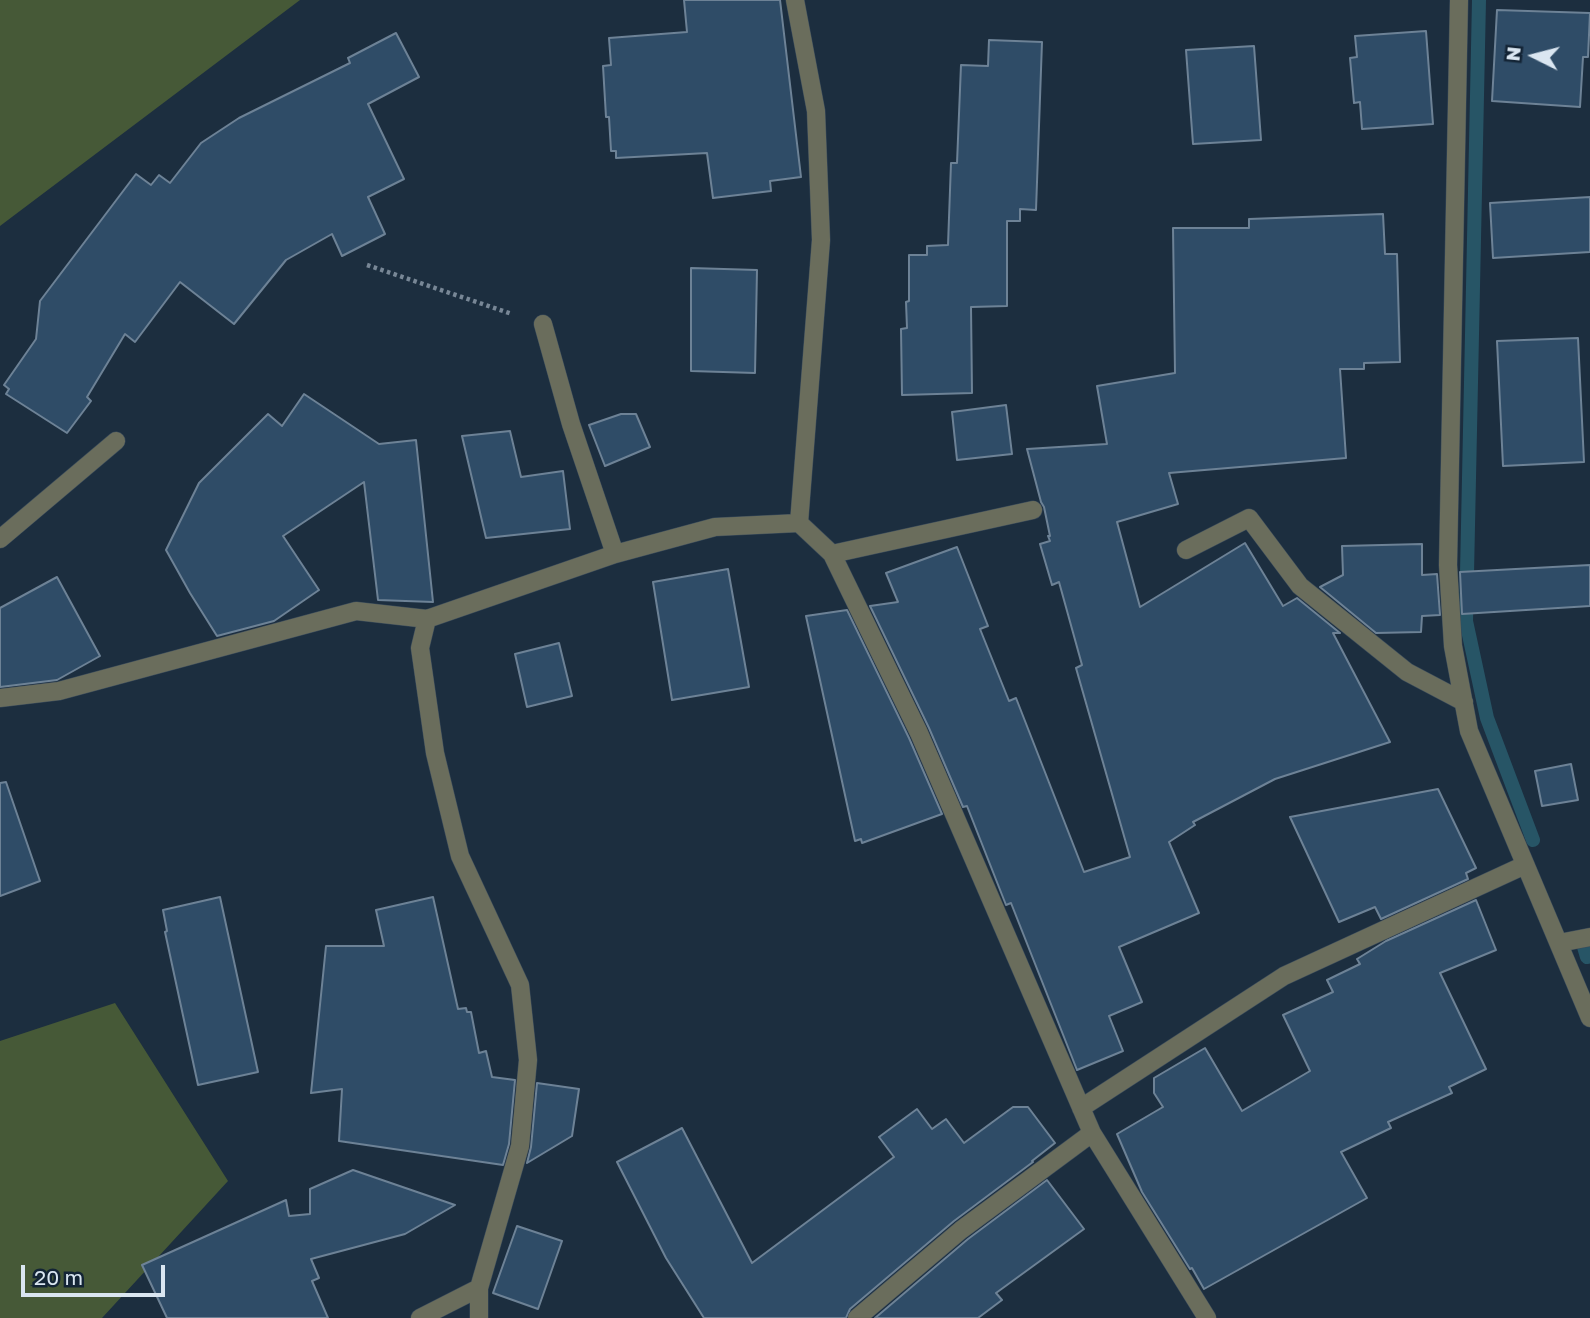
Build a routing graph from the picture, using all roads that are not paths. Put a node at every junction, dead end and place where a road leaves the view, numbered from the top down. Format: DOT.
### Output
graph roads {
  1 [pos="795,0"];
  2 [pos="1458,0"];
  3 [pos="543,324"];
  4 [pos="116,441"];
  5 [pos="1033,510"];
  6 [pos="799,523"];
  7 [pos="0,539"];
  8 [pos="1186,550"];
  9 [pos="615,554"];
  10 [pos="832,554"];
  11 [pos="427,619"];
  12 [pos="0,698"];
  13 [pos="1464,702"];
  14 [pos="1525,865"];
  15 [pos="1590,937"];
  16 [pos="1559,943"];
  17 [pos="1590,1018"];
  18 [pos="1081,1108"];
  19 [pos="1092,1133"];
  20 [pos="479,1288"];
  21 [pos="420,1318"];
  22 [pos="479,1318"];
  23 [pos="857,1318"];
  24 [pos="1207,1318"];
  1 -- 6 [label="street"];
  2 -- 13 [label="street"];
  3 -- 9 [label="street"];
  4 -- 7 [label="street"];
  5 -- 10 [label="street"];
  6 -- 9 [label="street"];
  6 -- 10 [label="street"];
  8 -- 13 [label="street"];
  9 -- 11 [label="street"];
  10 -- 18 [label="street"];
  11 -- 12 [label="street"];
  11 -- 20 [label="street"];
  13 -- 14 [label="street"];
  14 -- 16 [label="street"];
  14 -- 18 [label="street"];
  15 -- 16 [label="street"];
  16 -- 17 [label="street"];
  18 -- 19 [label="street"];
  19 -- 23 [label="street"];
  19 -- 24 [label="street"];
  20 -- 21 [label="street"];
  20 -- 22 [label="street"];
}
